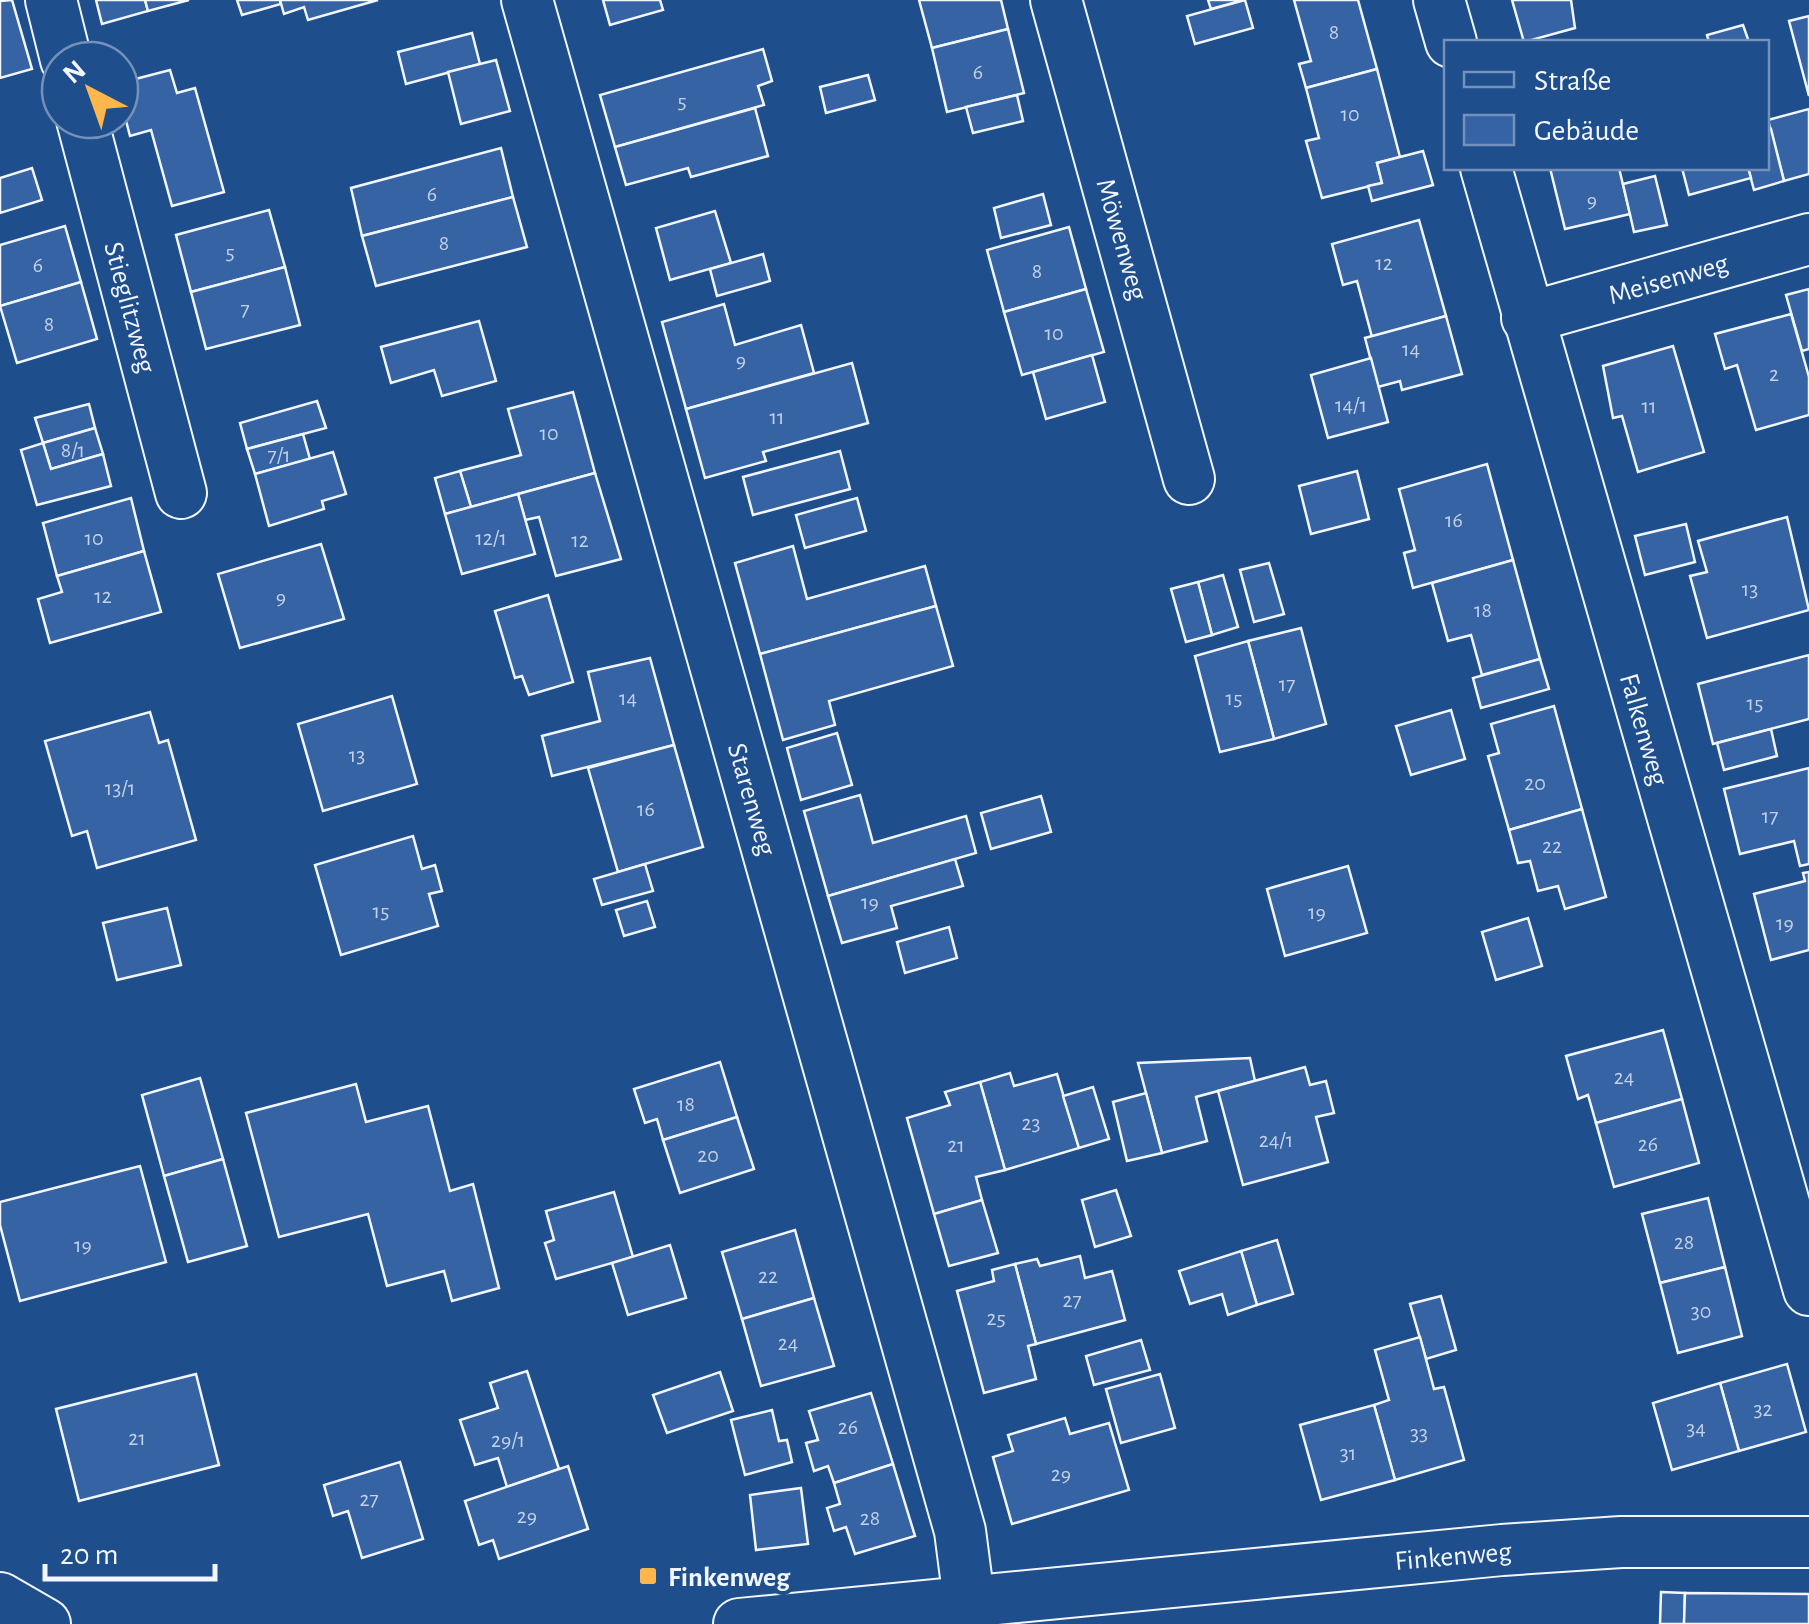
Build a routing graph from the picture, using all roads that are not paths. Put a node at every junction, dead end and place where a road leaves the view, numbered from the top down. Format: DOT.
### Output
graph roads {
  1 [pos="51,0"];
  2 [pos="527,0"];
  3 [pos="1056,0"];
  4 [pos="1439,0"];
  5 [pos="61,40"];
  6 [pos="1450,40"];
  7 [pos="87,140"];
  8 [pos="1487,170"];
  9 [pos="1809,239"];
  10 [pos="1527,318"];
  11 [pos="1189,479"];
  12 [pos="181,494"];
  13 [pos="1809,1290"];
  14 [pos="1809,1542"];
  15 [pos="0,1598"];
  16 [pos="969,1600"];
  17 [pos="45,1624"];
  18 [pos="740,1624"];
  1 -- 5 [label="street"];
  2 -- 16 [label="street, Starenweg"];
  3 -- 11 [label="street, Möwenweg"];
  4 -- 6 [label="street"];
  7 -- 12 [label="street, Stieglitzweg"];
  8 -- 10 [label="street, Falkenweg"];
  9 -- 10 [label="street, Meisenweg"];
  10 -- 13 [label="street, Falkenweg"];
  14 -- 16 [label="street, Finkenweg"];
  15 -- 17 [label="street"];
  16 -- 18 [label="street, Finkenweg"];
}
